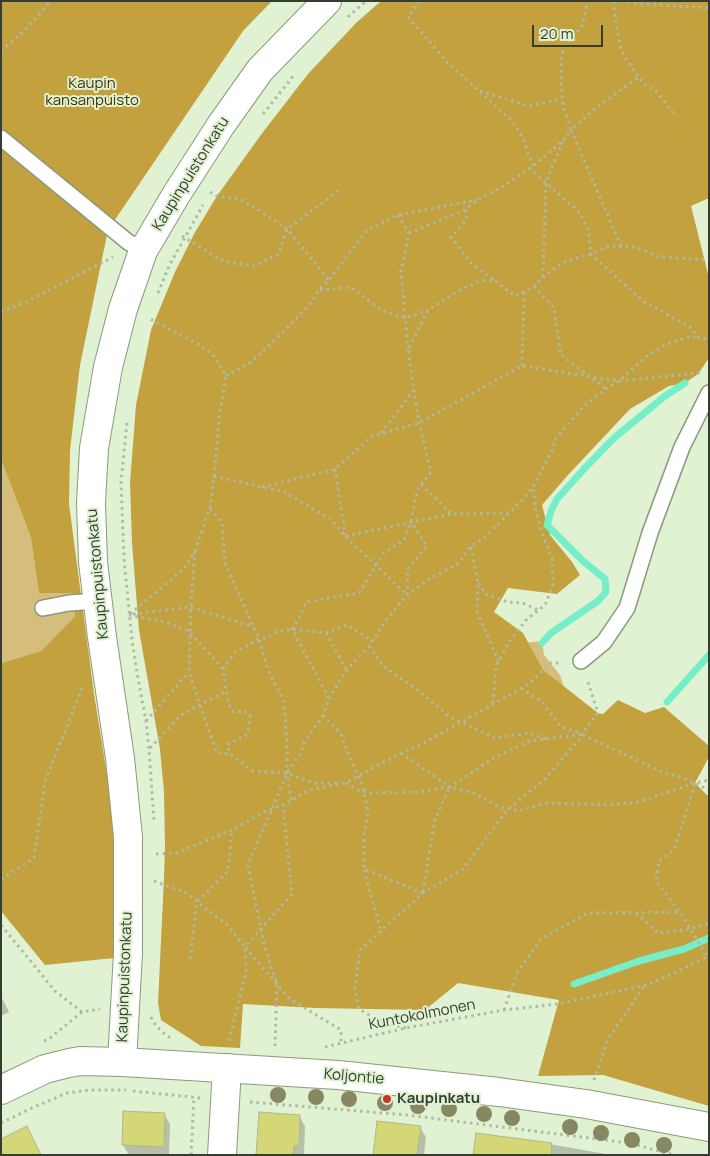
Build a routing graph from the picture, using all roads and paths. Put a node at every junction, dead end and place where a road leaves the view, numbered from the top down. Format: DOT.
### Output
graph roads {
  1 [pos="51,1"];
  2 [pos="326,1"];
  3 [pos="366,1"];
  4 [pos="419,1"];
  5 [pos="588,1"];
  6 [pos="613,1"];
  7 [pos="621,1"];
  8 [pos="709,8"];
  9 [pos="347,19"];
  10 [pos="1,51"];
  11 [pos="296,72"];
  12 [pos="639,77"];
  13 [pos="477,90"];
  14 [pos="562,99"];
  15 [pos="674,114"];
  16 [pos="259,119"];
  17 [pos="571,130"];
  18 [pos="1,138"];
  19 [pos="563,141"];
  20 [pos="531,167"];
  21 [pos="546,182"];
  22 [pos="338,191"];
  23 [pos="477,200"];
  24 [pos="465,210"];
  25 [pos="398,215"];
  26 [pos="286,229"];
  27 [pos="409,233"];
  28 [pos="184,237"];
  29 [pos="622,246"];
  30 [pos="136,247"];
  31 [pos="591,254"];
  32 [pos="709,260"];
  33 [pos="544,277"];
  34 [pos="329,280"];
  35 [pos="494,280"];
  36 [pos="534,286"];
  37 [pos="319,290"];
  38 [pos="524,291"];
  39 [pos="155,300"];
  40 [pos="428,310"];
  41 [pos="1,312"];
  42 [pos="405,318"];
  43 [pos="146,327"];
  44 [pos="698,337"];
  45 [pos="709,340"];
  46 [pos="408,350"];
  47 [pos="522,366"];
  48 [pos="226,376"];
  49 [pos="704,376"];
  50 [pos="590,378"];
  51 [pos="619,381"];
  52 [pos="606,389"];
  53 [pos="414,390"];
  54 [pos="709,393"];
  55 [pos="127,423"];
  56 [pos="419,423"];
  57 [pos="381,434"];
  58 [pos="335,469"];
  59 [pos="214,476"];
  60 [pos="421,484"];
  61 [pos="262,486"];
  62 [pos="533,487"];
  63 [pos="210,509"];
  64 [pos="509,513"];
  65 [pos="451,514"];
  66 [pos="411,521"];
  67 [pos="345,536"];
  68 [pos="470,546"];
  69 [pos="195,551"];
  70 [pos="375,565"];
  71 [pos="478,583"];
  72 [pos="407,595"];
  73 [pos="98,601"];
  74 [pos="190,607"];
  75 [pos="43,608"];
  76 [pos="538,610"];
  77 [pos="129,614"];
  78 [pos="254,626"];
  79 [pos="292,629"];
  80 [pos="189,630"];
  81 [pos="326,633"];
  82 [pos="259,638"];
  83 [pos="373,641"];
  84 [pos="369,646"];
  85 [pos="581,661"];
  86 [pos="498,662"];
  87 [pos="551,663"];
  88 [pos="223,669"];
  89 [pos="347,671"];
  90 [pos="189,672"];
  91 [pos="84,682"];
  92 [pos="521,688"];
  93 [pos="226,691"];
  94 [pos="329,699"];
  95 [pos="493,704"];
  96 [pos="200,705"];
  97 [pos="323,715"];
  98 [pos="146,721"];
  99 [pos="460,722"];
  100 [pos="582,735"];
  101 [pos="546,739"];
  102 [pos="149,749"];
  103 [pos="401,753"];
  104 [pos="230,754"];
  105 [pos="287,773"];
  106 [pos="358,776"];
  107 [pos="709,780"];
  108 [pos="345,783"];
  109 [pos="695,783"];
  110 [pos="450,787"];
  111 [pos="709,790"];
  112 [pos="363,792"];
  113 [pos="282,805"];
  114 [pos="272,809"];
  115 [pos="508,809"];
  116 [pos="155,828"];
  117 [pos="232,830"];
  118 [pos="156,846"];
  119 [pos="364,869"];
  120 [pos="1,879"];
  121 [pos="154,890"];
  122 [pos="423,893"];
  123 [pos="198,902"];
  124 [pos="635,912"];
  125 [pos="680,912"];
  126 [pos="709,923"];
  127 [pos="1,925"];
  128 [pos="261,929"];
  129 [pos="690,930"];
  130 [pos="381,931"];
  131 [pos="245,947"];
  132 [pos="708,957"];
  133 [pos="190,960"];
  134 [pos="277,984"];
  135 [pos="646,985"];
  136 [pos="100,1009"];
  137 [pos="504,1010"];
  138 [pos="82,1012"];
  139 [pos="148,1012"];
  140 [pos="406,1028"];
  141 [pos="49,1039"];
  142 [pos="178,1042"];
  143 [pos="341,1043"];
  144 [pos="275,1047"];
  145 [pos="320,1048"];
  146 [pos="227,1061"];
  147 [pos="122,1062"];
  148 [pos="1,1090"];
  149 [pos="194,1097"];
  150 [pos="226,1100"];
  151 [pos="586,1104"];
  152 [pos="1,1123"];
  153 [pos="709,1127"];
  154 [pos="191,1155"];
  155 [pos="222,1155"];
  156 [pos="674,1155"];
  1 -- 10 [label="path"];
  2 -- 30 [label="street, Kaupinpuistonkatu"];
  3 -- 9 [label="path"];
  4 -- 13 [label="path"];
  5 -- 14 [label="path"];
  6 -- 12 [label="path"];
  7 -- 8 [label="path"];
  11 -- 16 [label="path"];
  12 -- 15 [label="path"];
  12 -- 17 [label="path"];
  13 -- 14 [label="path"];
  13 -- 20 [label="path"];
  14 -- 17 [label="path"];
  17 -- 19 [label="path"];
  17 -- 29 [label="path"];
  18 -- 30 [label="lane"];
  19 -- 20 [label="path"];
  19 -- 21 [label="path"];
  20 -- 21 [label="path"];
  20 -- 23 [label="path"];
  21 -- 31 [label="path"];
  21 -- 33 [label="path"];
  22 -- 26 [label="path"];
  23 -- 24 [label="path"];
  23 -- 25 [label="path"];
  24 -- 27 [label="path"];
  24 -- 35 [label="path"];
  25 -- 27 [label="path"];
  25 -- 34 [label="path"];
  26 -- 28 [label="path"];
  26 -- 28 [label="path"];
  26 -- 34 [label="path"];
  27 -- 42 [label="path"];
  28 -- 39 [label="path"];
  29 -- 31 [label="path"];
  29 -- 32 [label="path"];
  30 -- 41 [label="path"];
  30 -- 73 [label="street, Kaupinpuistonkatu"];
  31 -- 33 [label="path"];
  31 -- 44 [label="path"];
  33 -- 36 [label="path"];
  34 -- 37 [label="path"];
  35 -- 38 [label="path"];
  35 -- 40 [label="path"];
  36 -- 38 [label="path"];
  36 -- 50 [label="path"];
  37 -- 42 [label="path"];
  37 -- 48 [label="path"];
  38 -- 47 [label="path"];
  40 -- 42 [label="path"];
  40 -- 46 [label="path"];
  42 -- 46 [label="path"];
  43 -- 48 [label="path"];
  44 -- 45 [label="path"];
  44 -- 51 [label="path"];
  46 -- 53 [label="path"];
  47 -- 50 [label="path"];
  47 -- 56 [label="path"];
  48 -- 59 [label="path"];
  49 -- 51 [label="path"];
  50 -- 51 [label="path"];
  50 -- 52 [label="path"];
  51 -- 52 [label="path"];
  52 -- 62 [label="path"];
  53 -- 56 [label="path"];
  53 -- 57 [label="path"];
  54 -- 85 [label="lane"];
  55 -- 77 [label="path"];
  56 -- 57 [label="path"];
  56 -- 60 [label="path"];
  57 -- 58 [label="path"];
  58 -- 61 [label="path"];
  58 -- 67 [label="path"];
  59 -- 61 [label="path"];
  59 -- 63 [label="path"];
  60 -- 65 [label="path"];
  60 -- 66 [label="path"];
  61 -- 67 [label="path"];
  62 -- 64 [label="path"];
  62 -- 76 [label="path"];
  63 -- 69 [label="path"];
  63 -- 78 [label="path"];
  64 -- 65 [label="path"];
  64 -- 68 [label="path"];
  65 -- 66 [label="path"];
  66 -- 67 [label="path"];
  66 -- 70 [label="path"];
  66 -- 72 [label="path"];
  67 -- 70 [label="path"];
  68 -- 71 [label="path"];
  68 -- 72 [label="path"];
  69 -- 74 [label="path"];
  69 -- 77 [label="path"];
  70 -- 72 [label="path"];
  70 -- 79 [label="path"];
  71 -- 76 [label="path"];
  71 -- 86 [label="path"];
  72 -- 83 [label="path"];
  73 -- 75 [label="lane"];
  73 -- 147 [label="street, Kaupinpuistonkatu"];
  74 -- 77 [label="path"];
  74 -- 78 [label="path"];
  74 -- 80 [label="path"];
  76 -- 86 [label="path"];
  77 -- 80 [label="path"];
  77 -- 98 [label="path"];
  78 -- 82 [label="path"];
  79 -- 81 [label="path"];
  79 -- 82 [label="path"];
  79 -- 94 [label="path"];
  80 -- 88 [label="path"];
  80 -- 90 [label="path"];
  81 -- 83 [label="path"];
  81 -- 89 [label="path"];
  82 -- 88 [label="path"];
  82 -- 105 [label="path"];
  83 -- 84 [label="path"];
  84 -- 89 [label="path"];
  84 -- 99 [label="path"];
  85 -- 100 [label="path"];
  86 -- 95 [label="path"];
  87 -- 92 [label="path"];
  88 -- 93 [label="path"];
  89 -- 94 [label="path"];
  90 -- 96 [label="path"];
  90 -- 98 [label="path"];
  91 -- 120 [label="path"];
  92 -- 95 [label="path"];
  92 -- 100 [label="path"];
  93 -- 96 [label="path"];
  93 -- 104 [label="path"];
  94 -- 97 [label="path"];
  95 -- 99 [label="path"];
  96 -- 102 [label="path"];
  96 -- 104 [label="path"];
  97 -- 105 [label="path"];
  97 -- 106 [label="path"];
  98 -- 102 [label="path"];
  99 -- 101 [label="path"];
  99 -- 103 [label="path"];
  100 -- 101 [label="path"];
  100 -- 109 [label="path"];
  100 -- 115 [label="path"];
  101 -- 110 [label="path"];
  102 -- 116 [label="path"];
  103 -- 106 [label="path"];
  103 -- 110 [label="path"];
  104 -- 105 [label="path"];
  105 -- 108 [label="path"];
  105 -- 113 [label="path"];
  105 -- 114 [label="path"];
  106 -- 108 [label="path"];
  106 -- 112 [label="path"];
  107 -- 109 [label="path"];
  108 -- 112 [label="path"];
  108 -- 113 [label="path"];
  109 -- 111 [label="path"];
  109 -- 115 [label="path"];
  109 -- 125 [label="path"];
  110 -- 112 [label="path"];
  110 -- 115 [label="path"];
  110 -- 122 [label="path"];
  112 -- 119 [label="path"];
  113 -- 114 [label="path"];
  113 -- 128 [label="path"];
  114 -- 117 [label="path"];
  114 -- 128 [label="path"];
  115 -- 122 [label="path"];
  117 -- 118 [label="path"];
  117 -- 123 [label="path"];
  119 -- 122 [label="path"];
  119 -- 130 [label="path"];
  121 -- 123 [label="path"];
  122 -- 130 [label="path"];
  123 -- 131 [label="path"];
  123 -- 133 [label="path"];
  124 -- 125 [label="path"];
  124 -- 129 [label="path"];
  124 -- 137 [label="path"];
  125 -- 129 [label="path"];
  126 -- 129 [label="path"];
  127 -- 138 [label="path"];
  128 -- 131 [label="path"];
  128 -- 134 [label="path"];
  129 -- 132 [label="path"];
  130 -- 140 [label="path"];
  131 -- 134 [label="path"];
  131 -- 146 [label="path"];
  132 -- 135 [label="path, Kuntokolmonen"];
  134 -- 143 [label="path"];
  134 -- 144 [label="path"];
  135 -- 137 [label="path, Kuntokolmonen"];
  135 -- 151 [label="path"];
  136 -- 138 [label="path"];
  137 -- 140 [label="path, Kuntokolmonen"];
  138 -- 141 [label="path"];
  139 -- 142 [label="path"];
  140 -- 143 [label="path, Kuntokolmonen"];
  143 -- 145 [label="path, Kuntokolmonen"];
  146 -- 147 [label="street, Koljontie"];
  146 -- 150 [label="street"];
  146 -- 151 [label="street, Koljontie"];
  147 -- 148 [label="street, Koljontie"];
  149 -- 150 [label="path"];
  149 -- 152 [label="path"];
  149 -- 154 [label="path"];
  150 -- 155 [label="street"];
  150 -- 156 [label="path"];
  151 -- 153 [label="street, Koljontie"];
}
